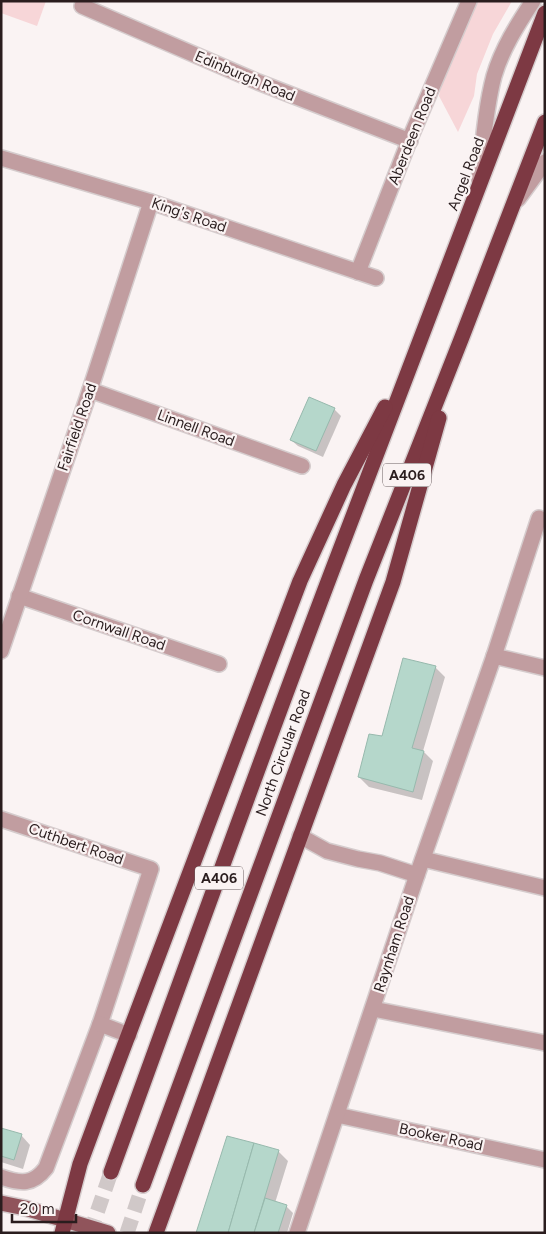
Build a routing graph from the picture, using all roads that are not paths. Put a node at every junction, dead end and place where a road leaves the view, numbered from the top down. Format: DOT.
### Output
graph roads {
  1 [pos="469,1"];
  2 [pos="533,1"];
  3 [pos="82,6"];
  4 [pos="545,13"];
  5 [pos="545,122"];
  6 [pos="410,141"];
  7 [pos="1,158"];
  8 [pos="545,162"];
  9 [pos="476,196"];
  10 [pos="151,202"];
  11 [pos="510,210"];
  12 [pos="358,272"];
  13 [pos="376,278"];
  14 [pos="462,337"];
  15 [pos="417,346"];
  16 [pos="90,390"];
  17 [pos="302,466"];
  18 [pos="539,518"];
  19 [pos="20,596"];
  20 [pos="1,651"];
  21 [pos="494,656"];
  22 [pos="219,664"];
  23 [pos="545,668"];
  24 [pos="1,819"];
  25 [pos="300,836"];
  26 [pos="423,858"];
  27 [pos="417,875"];
  28 [pos="545,888"];
  29 [pos="373,1008"];
  30 [pos="100,1024"];
  31 [pos="129,1035"];
  32 [pos="545,1043"];
  33 [pos="338,1115"];
  34 [pos="545,1160"];
  35 [pos="111,1172"];
  36 [pos="1,1177"];
  37 [pos="144,1184"];
  38 [pos="1,1203"];
  39 [pos="63,1226"];
  40 [pos="108,1233"];
  41 [pos="156,1233"];
  42 [pos="297,1233"];
  1 -- 6 [label="street, Aberdeen Road"];
  2 -- 9 [label="street"];
  3 -- 6 [label="street, Edinburgh Road"];
  4 -- 9 [label="highway, Angel Road / A406"];
  5 -- 11 [label="highway, A406"];
  6 -- 12 [label="street, Aberdeen Road"];
  7 -- 10 [label="street, King's Road"];
  8 -- 11 [label="street"];
  9 -- 15 [label="highway, Angel Road / A406"];
  10 -- 12 [label="street, King's Road"];
  10 -- 16 [label="street, Fairfield Road"];
  11 -- 14 [label="highway, A406"];
  12 -- 13 [label="street, King's Road"];
  14 -- 25 [label="highway, A406"];
  14 -- 37 [label="highway, North Circular Road / A406"];
  15 -- 31 [label="highway, A406"];
  15 -- 35 [label="highway, North Circular Road / A406"];
  16 -- 17 [label="street, Linnell Road"];
  16 -- 19 [label="street, Fairfield Road"];
  18 -- 21 [label="street, Raynham Road"];
  19 -- 20 [label="street, Fairfield Road"];
  19 -- 22 [label="street, Cornwall Road"];
  21 -- 23 [label="street"];
  21 -- 26 [label="street, Raynham Road"];
  24 -- 30 [label="street, Cuthbert Road"];
  25 -- 27 [label="street"];
  25 -- 41 [label="highway, A406"];
  26 -- 27 [label="street, Raynham Road"];
  26 -- 28 [label="street"];
  27 -- 29 [label="street, Raynham Road"];
  29 -- 32 [label="street"];
  29 -- 33 [label="street, Raynham Road"];
  30 -- 31 [label="street"];
  30 -- 36 [label="street"];
  31 -- 39 [label="highway, A406"];
  33 -- 34 [label="street, Booker Road"];
  33 -- 42 [label="street, Raynham Road"];
  38 -- 39 [label="main road"];
  39 -- 40 [label="main road"];
}
